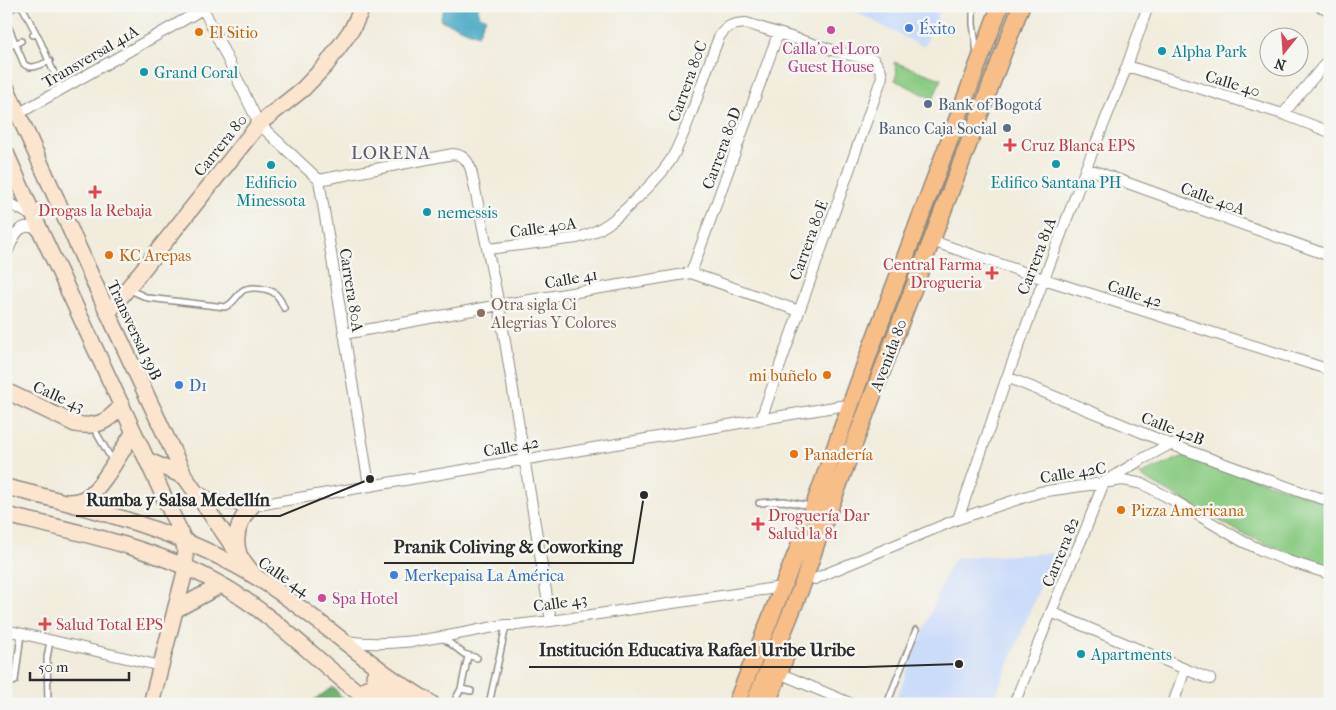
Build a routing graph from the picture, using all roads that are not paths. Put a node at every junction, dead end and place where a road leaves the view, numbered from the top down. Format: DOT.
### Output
graph roads {
  1 [pos="18,6"];
  2 [pos="363,6"];
  3 [pos="973,6"];
  4 [pos="1000,6"];
  5 [pos="1021,6"];
  6 [pos="1148,6"];
  7 [pos="1318,6"];
  8 [pos="203,8"];
  9 [pos="1330,10"];
  10 [pos="6,12"];
  11 [pos="6,21"];
  12 [pos="778,34"];
  13 [pos="18,42"];
  14 [pos="6,48"];
  15 [pos="1330,58"];
  16 [pos="50,61"];
  17 [pos="979,63"];
  18 [pos="1127,66"];
  19 [pos="6,87"];
  20 [pos="61,89"];
  21 [pos="18,114"];
  22 [pos="1283,114"];
  23 [pos="259,124"];
  24 [pos="1330,132"];
  25 [pos="6,152"];
  26 [pos="1086,168"];
  27 [pos="318,180"];
  28 [pos="645,190"];
  29 [pos="6,201"];
  30 [pos="37,224"];
  31 [pos="932,241"];
  32 [pos="488,249"];
  33 [pos="6,255"];
  34 [pos="1330,256"];
  35 [pos="691,272"];
  36 [pos="1044,279"];
  37 [pos="127,289"];
  38 [pos="499,305"];
  39 [pos="284,308"];
  40 [pos="799,311"];
  41 [pos="108,313"];
  42 [pos="344,334"];
  43 [pos="1330,370"];
  44 [pos="1007,377"];
  45 [pos="6,391"];
  46 [pos="122,405"];
  47 [pos="851,405"];
  48 [pos="761,419"];
  49 [pos="92,426"];
  50 [pos="134,432"];
  51 [pos="1170,444"];
  52 [pos="524,459"];
  53 [pos="147,460"];
  54 [pos="114,463"];
  55 [pos="185,477"];
  56 [pos="1104,482"];
  57 [pos="369,486"];
  58 [pos="6,487"];
  59 [pos="1330,501"];
  60 [pos="65,503"];
  61 [pos="759,503"];
  62 [pos="252,506"];
  63 [pos="813,507"];
  64 [pos="6,515"];
  65 [pos="958,519"];
  66 [pos="184,540"];
  67 [pos="812,555"];
  68 [pos="241,558"];
  69 [pos="186,568"];
  70 [pos="1330,574"];
  71 [pos="255,576"];
  72 [pos="814,580"];
  73 [pos="220,585"];
  74 [pos="782,586"];
  75 [pos="175,610"];
  76 [pos="1051,612"];
  77 [pos="551,621"];
  78 [pos="506,625"];
  79 [pos="6,630"];
  80 [pos="916,630"];
  81 [pos="21,633"];
  82 [pos="442,636"];
  83 [pos="50,640"];
  84 [pos="338,650"];
  85 [pos="468,656"];
  86 [pos="477,658"];
  87 [pos="161,666"];
  88 [pos="1185,669"];
  89 [pos="779,673"];
  90 [pos="1210,679"];
  91 [pos="6,681"];
  92 [pos="461,689"];
  93 [pos="471,691"];
  94 [pos="48,703"];
  95 [pos="151,704"];
  96 [pos="373,704"];
  97 [pos="388,704"];
  98 [pos="410,704"];
  99 [pos="432,704"];
  100 [pos="453,704"];
  101 [pos="489,704"];
  102 [pos="724,704"];
  103 [pos="736,704"];
  104 [pos="754,704"];
  105 [pos="768,704"];
  106 [pos="852,704"];
  107 [pos="887,704"];
  108 [pos="1014,704"];
  109 [pos="1173,704"];
  1 -- 10 [label="lane"];
  1 -- 16 [label="lane"];
  2 -- 23 [label="main road, Carrera 80"];
  3 -- 17 [label="lane"];
  4 -- 17 [label="main road, Avenida 80"];
  5 -- 31 [label="main road, Avenida 80"];
  6 -- 18 [label="street, Carrera 81A"];
  7 -- 9 [label="street"];
  8 -- 20 [label="street, Transversal 41A"];
  8 -- 23 [label="street"];
  11 -- 13 [label="lane"];
  12 -- 28 [label="street, Carrera 80C"];
  12 -- 35 [label="street, Carrera 80D"];
  12 -- 40 [label="street, Carrera 80E"];
  13 -- 14 [label="lane"];
  13 -- 16 [label="lane"];
  15 -- 22 [label="street"];
  16 -- 20 [label="lane"];
  17 -- 47 [label="main road, Avenida 80"];
  18 -- 22 [label="street, Calle 40"];
  18 -- 26 [label="street, Carrera 81A"];
  19 -- 21 [label="main road, Transversal 39B"];
  20 -- 21 [label="street, Transversal 41A"];
  21 -- 41 [label="main road, Transversal 39B"];
  22 -- 24 [label="street, Calle 40"];
  23 -- 27 [label="street"];
  23 -- 37 [label="main road, Carrera 80"];
  25 -- 30 [label="main road"];
  26 -- 34 [label="street, Calle 40A"];
  26 -- 36 [label="street, Carrera 81A"];
  27 -- 32 [label="street"];
  27 -- 42 [label="street, Carrera 80A"];
  28 -- 32 [label="street, Calle 40A"];
  29 -- 30 [label="street"];
  30 -- 33 [label="street"];
  30 -- 46 [label="main road"];
  31 -- 36 [label="street, Calle 42"];
  31 -- 67 [label="main road, Avenida 80"];
  32 -- 38 [label="street"];
  35 -- 38 [label="street, Calle 41"];
  35 -- 40 [label="street, Calle 41"];
  36 -- 43 [label="street, Calle 42"];
  36 -- 44 [label="street, Carrera 81A"];
  37 -- 39 [label="lane"];
  37 -- 41 [label="main road, Carrera 80"];
  38 -- 42 [label="street, Calle 41"];
  38 -- 52 [label="street"];
  40 -- 48 [label="street, Carrera 80E"];
  41 -- 55 [label="main road, Transversal 39B"];
  42 -- 57 [label="street, Carrera 80A"];
  44 -- 51 [label="street, Calle 42B"];
  44 -- 65 [label="street, Carrera 81A"];
  45 -- 49 [label="main road, Calle 43"];
  46 -- 49 [label="main road, Calle 43"];
  46 -- 50 [label="main road"];
  47 -- 48 [label="street, Calle 42"];
  47 -- 63 [label="main road, Avenida 80"];
  48 -- 52 [label="street, Calle 42"];
  49 -- 54 [label="lane"];
  50 -- 53 [label="main road"];
  50 -- 54 [label="main road"];
  51 -- 56 [label="street"];
  51 -- 59 [label="street, Calle 42B"];
  52 -- 57 [label="street, Calle 42"];
  52 -- 77 [label="street"];
  53 -- 55 [label="main road"];
  53 -- 66 [label="main road"];
  54 -- 60 [label="main road"];
  55 -- 62 [label="street, Calle 42"];
  55 -- 68 [label="main road, Transversal 39B"];
  56 -- 65 [label="street, Calle 42C"];
  56 -- 70 [label="street, Calle 42C"];
  56 -- 76 [label="street, Carrera 82"];
  57 -- 62 [label="street, Calle 42"];
  58 -- 60 [label="main road, Calle 44"];
  60 -- 66 [label="main road, Calle 44"];
  61 -- 63 [label="lane"];
  62 -- 68 [label="main road"];
  63 -- 74 [label="main road, Avenida 80"];
  64 -- 69 [label="main road, Calle 44"];
  65 -- 72 [label="street, Calle 42C"];
  66 -- 69 [label="main road"];
  66 -- 71 [label="main road, Calle 44"];
  66 -- 73 [label="main road"];
  66 -- 84 [label="main road, Calle 44"];
  67 -- 72 [label="main road"];
  67 -- 104 [label="main road, Avenida 80"];
  68 -- 71 [label="main road, Transversal 39B"];
  69 -- 73 [label="main road, Calle 44"];
  69 -- 75 [label="main road"];
  71 -- 84 [label="main road, Calle 44"];
  72 -- 89 [label="main road"];
  73 -- 75 [label="main road"];
  73 -- 84 [label="main road, Calle 44"];
  73 -- 96 [label="main road, Calle 44"];
  74 -- 77 [label="street, Calle 43"];
  74 -- 102 [label="main road"];
  74 -- 103 [label="main road, Avenida 80"];
  75 -- 87 [label="main road"];
  76 -- 88 [label="street"];
  76 -- 108 [label="street, Carrera 82"];
  77 -- 78 [label="street, Calle 43"];
  78 -- 82 [label="street, Calle 43"];
  78 -- 101 [label="lane"];
  79 -- 81 [label="street"];
  80 -- 107 [label="lane"];
  81 -- 83 [label="street"];
  81 -- 91 [label="lane"];
  82 -- 84 [label="street, Calle 43"];
  82 -- 85 [label="lane"];
  83 -- 87 [label="street"];
  83 -- 94 [label="lane"];
  84 -- 97 [label="main road, Calle 44"];
  84 -- 98 [label="main road, Calle 44"];
  84 -- 99 [label="main road, Calle 44"];
  85 -- 86 [label="lane"];
  85 -- 92 [label="lane"];
  87 -- 95 [label="main road"];
  88 -- 90 [label="street"];
  88 -- 109 [label="street"];
  89 -- 105 [label="main road"];
  89 -- 106 [label="street"];
  92 -- 93 [label="lane"];
  92 -- 100 [label="lane"];
}
